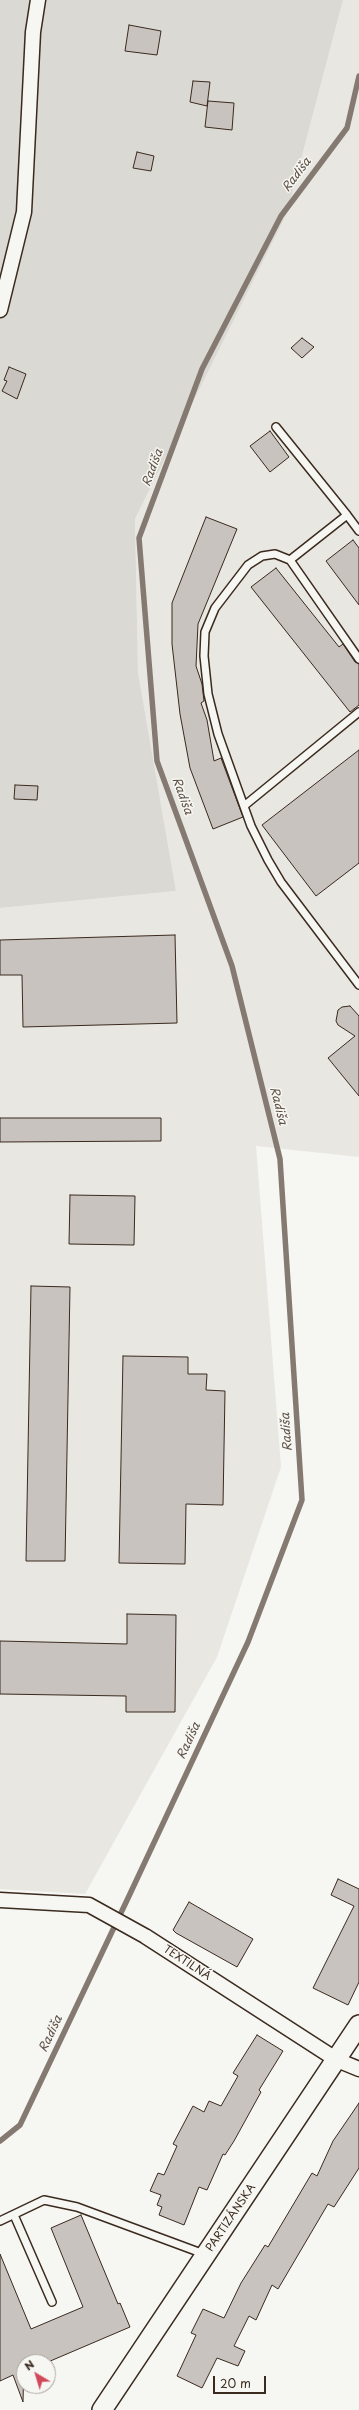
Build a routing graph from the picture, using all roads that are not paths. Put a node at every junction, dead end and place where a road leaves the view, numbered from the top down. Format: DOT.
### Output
graph roads {
  1 [pos="38,0"];
  2 [pos="0,310"];
  3 [pos="276,427"];
  4 [pos="347,515"];
  5 [pos="359,532"];
  6 [pos="290,560"];
  7 [pos="359,659"];
  8 [pos="359,712"];
  9 [pos="244,806"];
  10 [pos="359,984"];
  11 [pos="0,1900"];
  12 [pos="359,2025"];
  13 [pos="338,2060"];
  14 [pos="359,2069"];
  15 [pos="14,2215"];
  16 [pos="0,2222"];
  17 [pos="206,2255"];
  18 [pos="52,2302"];
  19 [pos="102,2410"];
  1 -- 2 [label="street"];
  3 -- 4 [label="lane"];
  4 -- 5 [label="lane"];
  4 -- 6 [label="lane"];
  6 -- 7 [label="lane"];
  6 -- 9 [label="lane"];
  8 -- 9 [label="lane"];
  9 -- 10 [label="lane"];
  11 -- 13 [label="street, TEXTILNÁ"];
  12 -- 13 [label="street, PARTIZÁNSKA"];
  13 -- 14 [label="street, TEXTILNÁ"];
  13 -- 17 [label="street, PARTIZÁNSKA"];
  15 -- 16 [label="lane"];
  15 -- 17 [label="lane"];
  15 -- 18 [label="lane"];
  17 -- 19 [label="street, PARTIZÁNSKA"];
}
